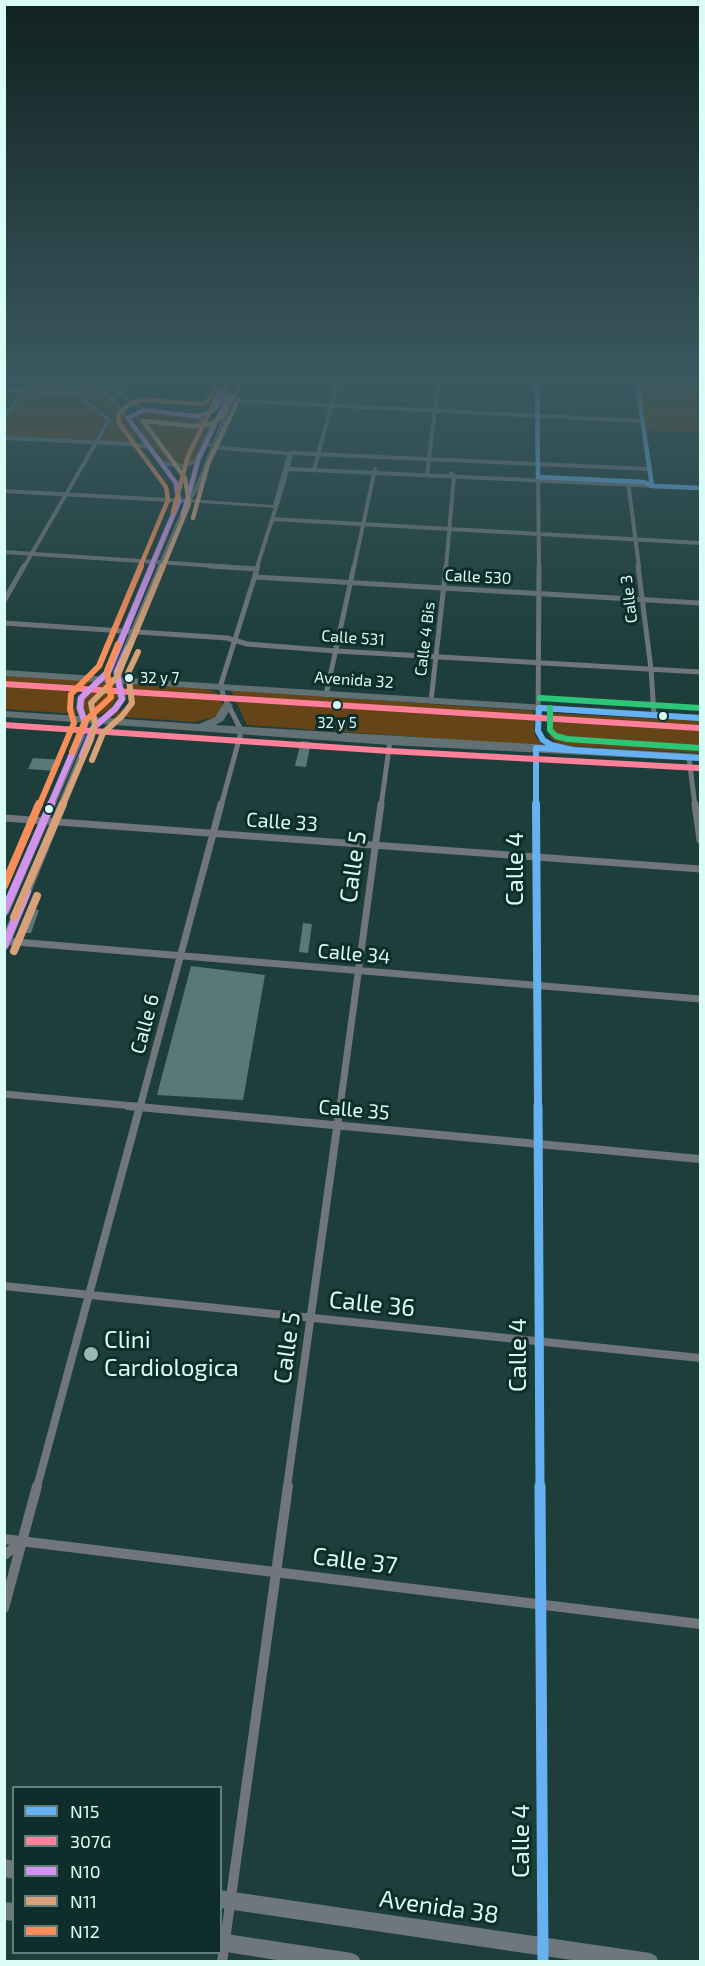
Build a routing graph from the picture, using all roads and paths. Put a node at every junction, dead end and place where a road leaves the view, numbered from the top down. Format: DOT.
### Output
graph roads {
  1 [pos="81,469"];
  2 [pos="165,469"];
  3 [pos="195,469"];
  4 [pos="204,469"];
  5 [pos="288,469"];
  6 [pos="291,469"];
  7 [pos="349,469"];
  8 [pos="428,469"];
  9 [pos="537,469"];
  10 [pos="642,469"];
  11 [pos="648,469"];
  12 [pos="374,470"];
  13 [pos="427,473"];
  14 [pos="452,475"];
  15 [pos="538,479"];
  16 [pos="628,483"];
  17 [pos="652,486"];
  18 [pos="700,488"];
  19 [pos="4,491"];
  20 [pos="66,495"];
  21 [pos="184,501"];
  22 [pos="276,507"];
  23 [pos="272,519"];
  24 [pos="362,526"];
  25 [pos="450,530"];
  26 [pos="538,535"];
  27 [pos="636,539"];
  28 [pos="700,543"];
  29 [pos="4,552"];
  30 [pos="32,554"];
  31 [pos="154,562"];
  32 [pos="164,562"];
  33 [pos="257,568"];
  34 [pos="255,577"];
  35 [pos="351,584"];
  36 [pos="444,589"];
  37 [pos="538,594"];
  38 [pos="4,601"];
  39 [pos="643,601"];
  40 [pos="700,603"];
  41 [pos="4,623"];
  42 [pos="130,632"];
  43 [pos="234,641"];
  44 [pos="336,651"];
  45 [pos="436,657"];
  46 [pos="540,663"];
  47 [pos="651,669"];
  48 [pos="700,672"];
  49 [pos="4,674"];
  50 [pos="101,680"];
  51 [pos="117,680"];
  52 [pos="221,687"];
  53 [pos="327,694"];
  54 [pos="431,701"];
  55 [pos="228,705"];
  56 [pos="539,708"];
  57 [pos="4,714"];
  58 [pos="654,715"];
  59 [pos="700,718"];
  60 [pos="84,719"];
  61 [pos="100,720"];
  62 [pos="200,727"];
  63 [pos="240,730"];
  64 [pos="390,741"];
  65 [pos="536,748"];
  66 [pos="565,749"];
  67 [pos="695,758"];
  68 [pos="4,818"];
  69 [pos="50,821"];
  70 [pos="213,833"];
  71 [pos="700,840"];
  72 [pos="375,845"];
  73 [pos="536,857"];
  74 [pos="700,869"];
  75 [pos="4,914"];
  76 [pos="5,943"];
  77 [pos="180,956"];
  78 [pos="358,970"];
  79 [pos="537,985"];
  80 [pos="700,999"];
  81 [pos="4,1094"];
  82 [pos="140,1107"];
  83 [pos="337,1125"];
  84 [pos="538,1144"];
  85 [pos="700,1159"];
  86 [pos="4,1286"];
  87 [pos="89,1294"];
  88 [pos="311,1317"];
  89 [pos="539,1341"];
  90 [pos="700,1358"];
  91 [pos="4,1539"];
  92 [pos="22,1542"];
  93 [pos="4,1555"];
  94 [pos="276,1572"];
  95 [pos="540,1605"];
  96 [pos="4,1608"];
  97 [pos="700,1624"];
  98 [pos="226,1900"];
  99 [pos="223,1943"];
  100 [pos="542,1954"];
  101 [pos="222,1962"];
  102 [pos="352,1962"];
  103 [pos="650,1962"];
  1 -- 20 [label="street"];
  2 -- 21 [label="main road"];
  3 -- 21 [label="main road"];
  4 -- 21 [label="street"];
  5 -- 6 [label="street"];
  5 -- 22 [label="street"];
  7 -- 12 [label="street"];
  8 -- 13 [label="street"];
  9 -- 15 [label="street"];
  10 -- 11 [label="street"];
  11 -- 17 [label="street"];
  12 -- 13 [label="street"];
  12 -- 24 [label="street"];
  13 -- 14 [label="street"];
  14 -- 15 [label="street"];
  14 -- 25 [label="street, Calle 4 Bis"];
  15 -- 16 [label="street"];
  15 -- 26 [label="street"];
  16 -- 17 [label="street"];
  16 -- 27 [label="street, Calle 3"];
  17 -- 18 [label="street"];
  19 -- 20 [label="street"];
  20 -- 21 [label="street"];
  20 -- 30 [label="street"];
  21 -- 22 [label="street"];
  21 -- 31 [label="main road"];
  21 -- 32 [label="main road"];
  22 -- 23 [label="street"];
  23 -- 24 [label="street"];
  23 -- 33 [label="street"];
  24 -- 25 [label="street"];
  24 -- 35 [label="street"];
  25 -- 26 [label="street"];
  25 -- 36 [label="street, Calle 4 Bis"];
  26 -- 27 [label="street"];
  26 -- 37 [label="street"];
  27 -- 28 [label="street"];
  27 -- 39 [label="street, Calle 3"];
  29 -- 30 [label="street"];
  30 -- 31 [label="street"];
  30 -- 38 [label="street"];
  31 -- 32 [label="street"];
  31 -- 42 [label="main road"];
  32 -- 33 [label="street"];
  32 -- 42 [label="main road"];
  33 -- 34 [label="street"];
  34 -- 35 [label="street, Calle 530"];
  34 -- 43 [label="street"];
  35 -- 36 [label="street, Calle 530"];
  35 -- 44 [label="street"];
  36 -- 37 [label="street, Calle 530"];
  36 -- 45 [label="street, Calle 4 Bis"];
  37 -- 39 [label="street, Calle 530"];
  37 -- 46 [label="street"];
  39 -- 40 [label="street, Calle 530"];
  39 -- 47 [label="street, Calle 3"];
  41 -- 42 [label="street, Calle 531"];
  42 -- 43 [label="street, Calle 531"];
  42 -- 50 [label="main road"];
  42 -- 51 [label="main road"];
  43 -- 44 [label="street, Calle 531"];
  43 -- 52 [label="street"];
  44 -- 45 [label="street, Calle 531"];
  44 -- 53 [label="street"];
  45 -- 46 [label="street, Calle 531"];
  45 -- 54 [label="street, Calle 4 Bis"];
  46 -- 47 [label="street, Calle 531"];
  46 -- 56 [label="street"];
  47 -- 48 [label="street, Calle 531"];
  47 -- 58 [label="street, Calle 3"];
  49 -- 50 [label="highway, Avenida 32"];
  50 -- 51 [label="highway, Avenida 32"];
  50 -- 60 [label="main road"];
  51 -- 52 [label="highway, Avenida 32"];
  51 -- 61 [label="main road"];
  52 -- 53 [label="highway, Avenida 32"];
  52 -- 55 [label="street"];
  53 -- 54 [label="highway, Avenida 32"];
  54 -- 56 [label="highway, Avenida 32"];
  55 -- 62 [label="highway"];
  55 -- 63 [label="street"];
  56 -- 58 [label="highway, Avenida 32"];
  56 -- 66 [label="street"];
  57 -- 60 [label="highway"];
  58 -- 59 [label="highway, Avenida 32"];
  60 -- 61 [label="highway"];
  60 -- 69 [label="main road"];
  61 -- 62 [label="highway"];
  61 -- 69 [label="main road"];
  62 -- 63 [label="highway"];
  63 -- 64 [label="highway"];
  63 -- 70 [label="street, Calle 6"];
  64 -- 65 [label="highway"];
  64 -- 72 [label="street, Calle 5"];
  65 -- 66 [label="highway"];
  65 -- 73 [label="street, Calle 4"];
  66 -- 67 [label="highway"];
  67 -- 71 [label="street"];
  68 -- 69 [label="street, Calle 33"];
  69 -- 70 [label="street, Calle 33"];
  69 -- 75 [label="main road"];
  69 -- 76 [label="main road"];
  70 -- 72 [label="street, Calle 33"];
  70 -- 77 [label="street, Calle 6"];
  72 -- 73 [label="street, Calle 33"];
  72 -- 78 [label="street, Calle 5"];
  73 -- 74 [label="street, Calle 33"];
  73 -- 79 [label="street, Calle 4"];
  76 -- 77 [label="street, Calle 34"];
  77 -- 78 [label="street, Calle 34"];
  77 -- 82 [label="street, Calle 6"];
  78 -- 79 [label="street, Calle 34"];
  78 -- 83 [label="street, Calle 5"];
  79 -- 80 [label="street, Calle 34"];
  79 -- 84 [label="street, Calle 4"];
  81 -- 82 [label="street, Calle 35"];
  82 -- 83 [label="street, Calle 35"];
  82 -- 87 [label="street, Calle 6"];
  83 -- 84 [label="street, Calle 35"];
  83 -- 88 [label="street, Calle 5"];
  84 -- 85 [label="street, Calle 35"];
  84 -- 89 [label="street, Calle 4"];
  86 -- 87 [label="street, Calle 36"];
  87 -- 88 [label="street, Calle 36"];
  87 -- 92 [label="street, Calle 6"];
  88 -- 89 [label="street, Calle 36"];
  88 -- 94 [label="street, Calle 5"];
  89 -- 90 [label="street, Calle 36"];
  89 -- 95 [label="street, Calle 4"];
  91 -- 92 [label="street, Calle 37"];
  92 -- 93 [label="street"];
  92 -- 94 [label="street, Calle 37"];
  92 -- 96 [label="street, Calle 6"];
  94 -- 95 [label="street, Calle 37"];
  94 -- 98 [label="street, Calle 5"];
  95 -- 97 [label="street, Calle 37"];
  95 -- 100 [label="street, Calle 4"];
  98 -- 99 [label="street, Calle 5"];
  98 -- 100 [label="street, Avenida 38"];
  99 -- 101 [label="street, Calle 5"];
  99 -- 102 [label="street"];
  100 -- 103 [label="street, Avenida 38"];
}
